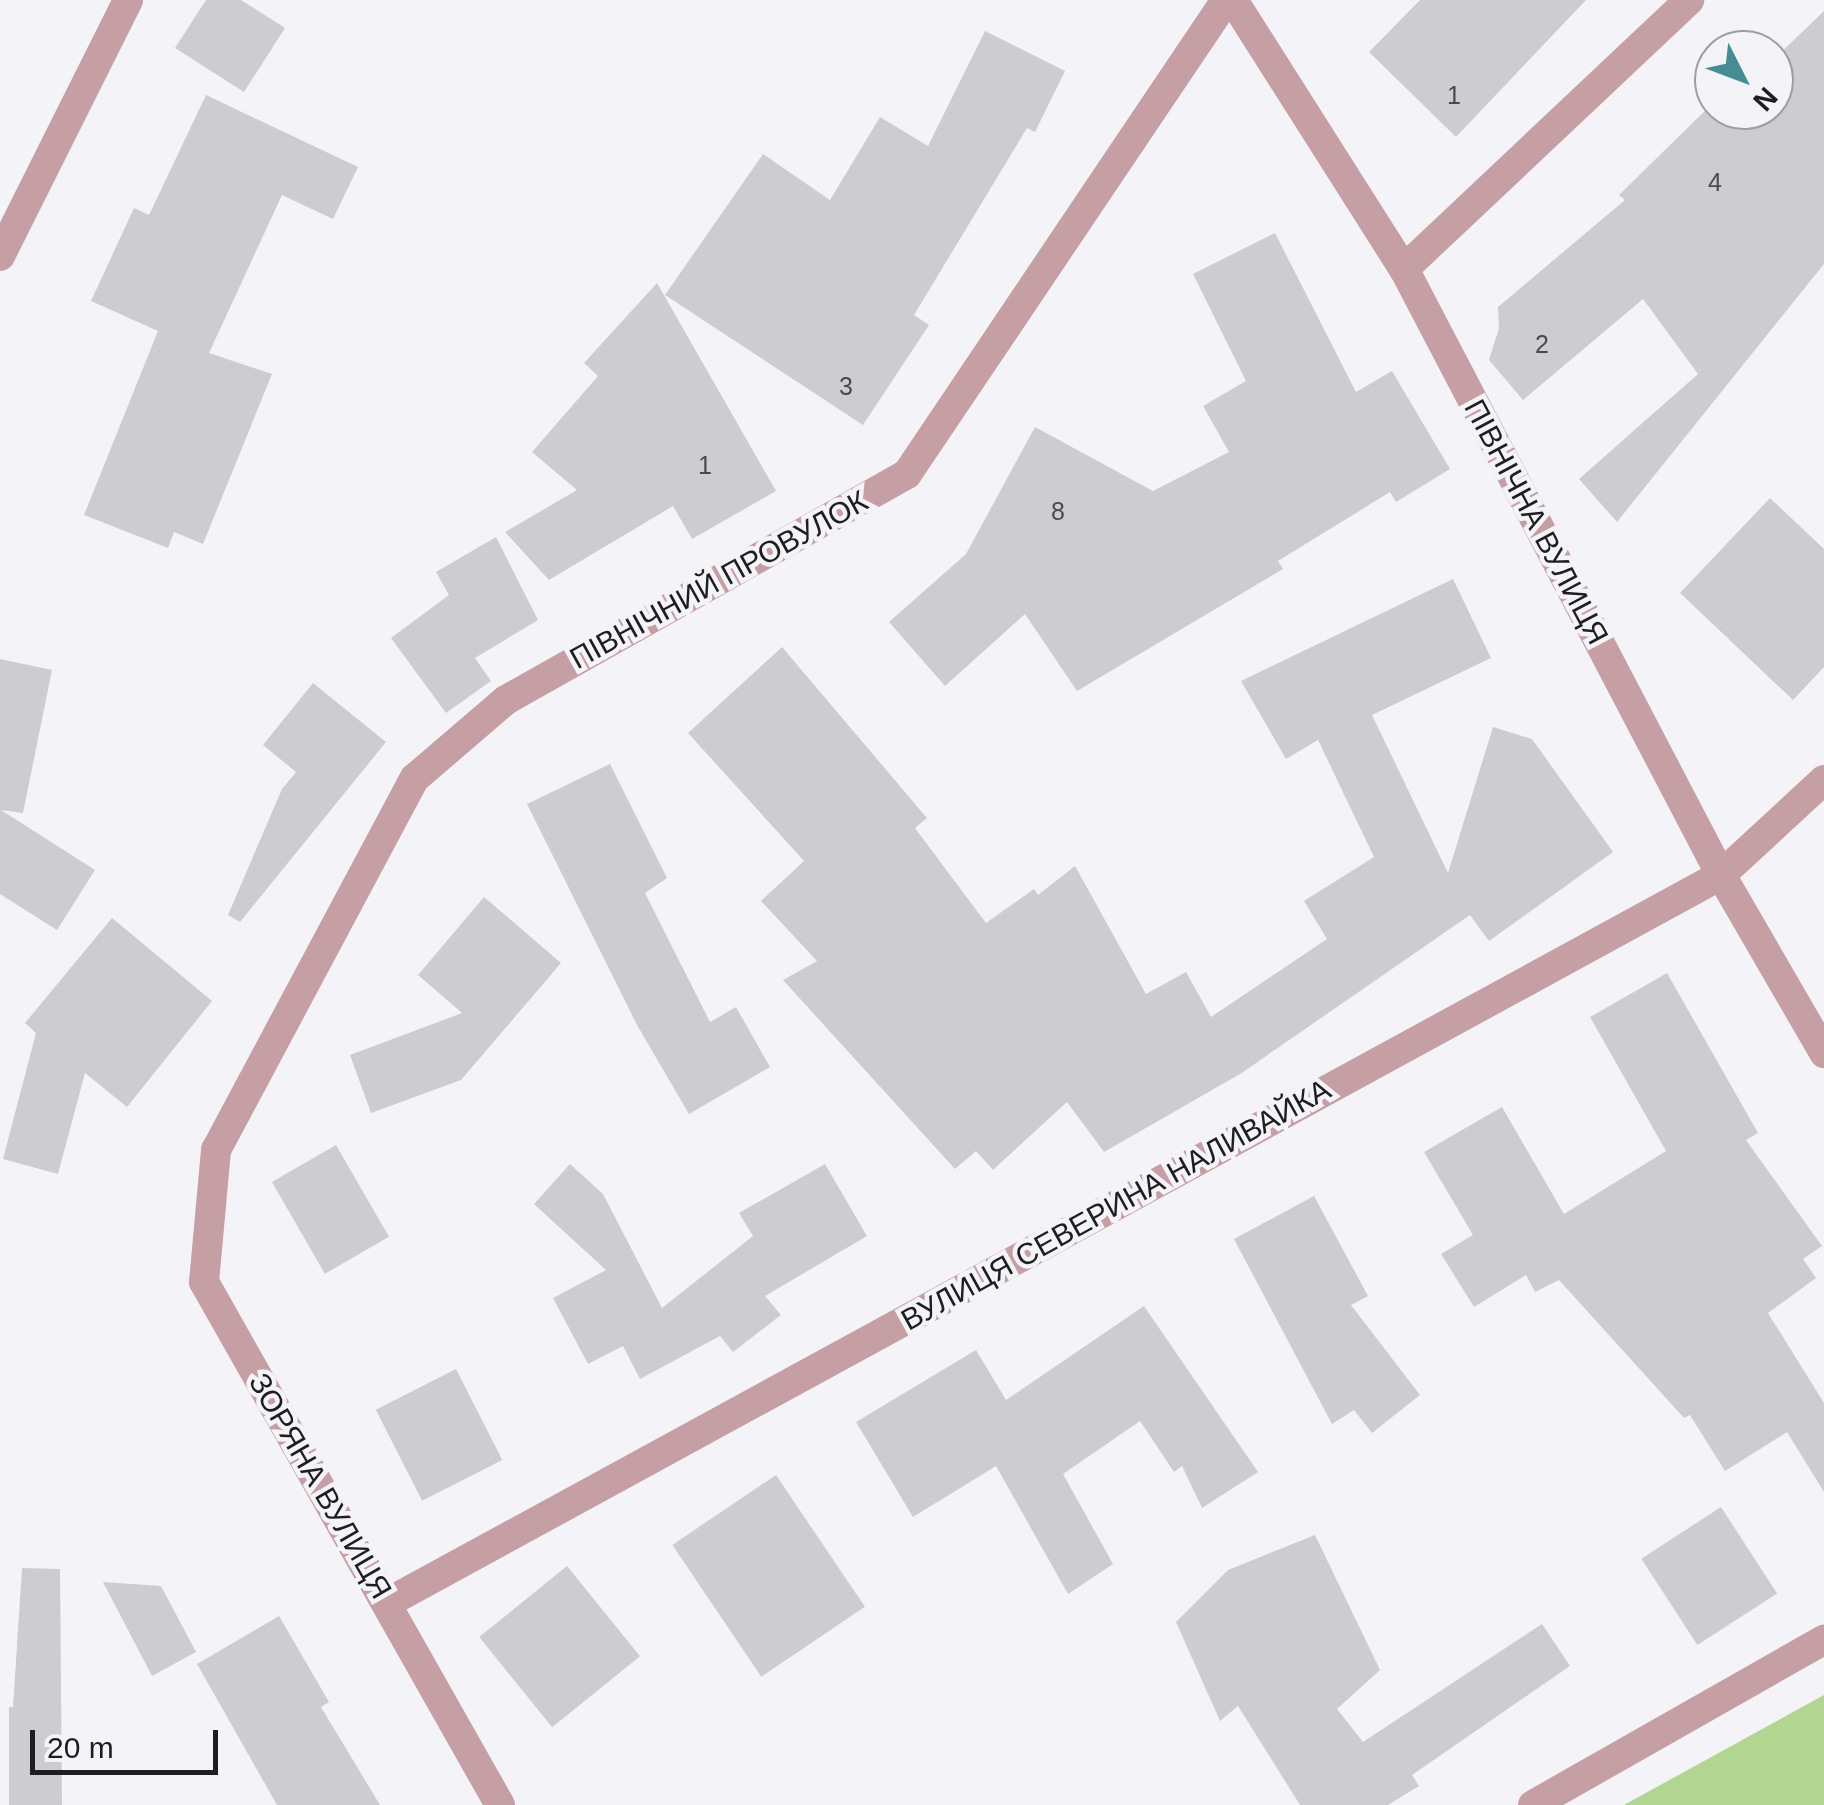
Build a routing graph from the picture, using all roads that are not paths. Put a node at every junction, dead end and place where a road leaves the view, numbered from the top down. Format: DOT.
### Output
graph roads {
  1 [pos="128,0"];
  2 [pos="1229,0"];
  3 [pos="1689,0"];
  4 [pos="0,256"];
  5 [pos="1404,269"];
  6 [pos="1824,780"];
  7 [pos="1721,875"];
  8 [pos="1824,1053"];
  9 [pos="216,1150"];
  10 [pos="387,1603"];
  11 [pos="1824,1640"];
  12 [pos="500,1805"];
  13 [pos="1533,1805"];
  1 -- 4 [label="street"];
  2 -- 5 [label="street, ПІВНІЧНА ВУЛИЦЯ"];
  2 -- 9 [label="street, ПІВНІЧНИЙ ПРОВУЛОК"];
  3 -- 5 [label="street"];
  5 -- 7 [label="street, ПІВНІЧНА ВУЛИЦЯ"];
  6 -- 7 [label="street, ВУЛИЦЯ СЕВЕРИНА НАЛИВАЙКА"];
  7 -- 8 [label="street, ПІВНІЧНА ВУЛИЦЯ"];
  7 -- 10 [label="street, ВУЛИЦЯ СЕВЕРИНА НАЛИВАЙКА"];
  9 -- 10 [label="street, ЗОРЯНА ВУЛИЦЯ"];
  10 -- 12 [label="street, ЗОРЯНА ВУЛИЦЯ"];
  11 -- 13 [label="street"];
}
